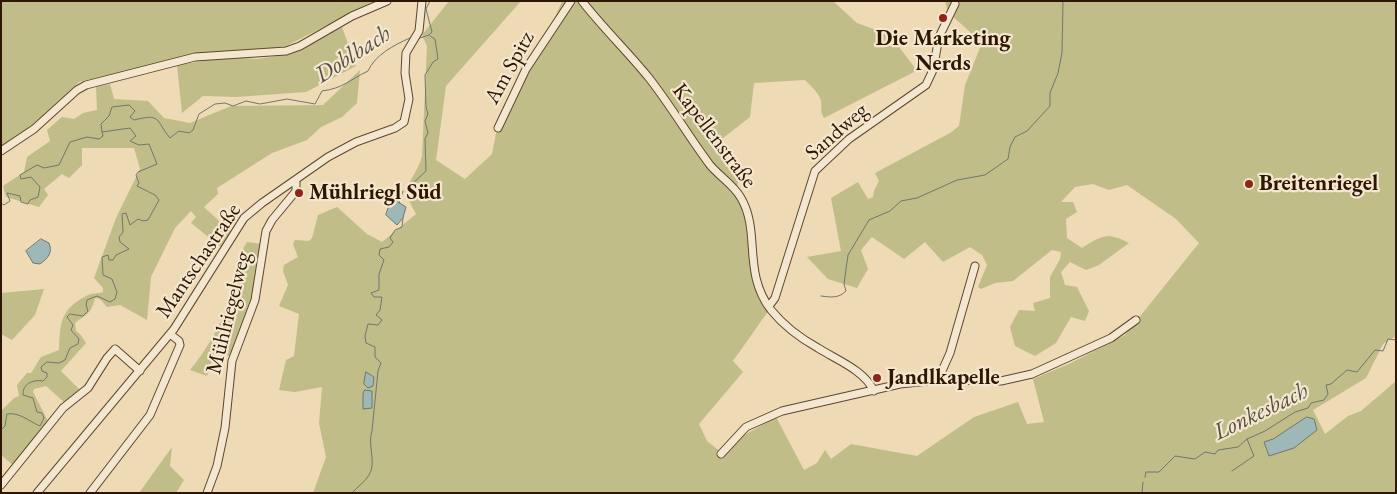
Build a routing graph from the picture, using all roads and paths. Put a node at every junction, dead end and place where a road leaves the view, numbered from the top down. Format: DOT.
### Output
graph roads {
  1 [pos="387,1"];
  2 [pos="422,1"];
  3 [pos="571,1"];
  4 [pos="582,1"];
  5 [pos="956,4"];
  6 [pos="498,128"];
  7 [pos="1,150"];
  8 [pos="296,180"];
  9 [pos="975,266"];
  10 [pos="769,306"];
  11 [pos="1136,320"];
  12 [pos="170,334"];
  13 [pos="140,371"];
  14 [pos="938,380"];
  15 [pos="874,391"];
  16 [pos="721,454"];
  17 [pos="1,485"];
  18 [pos="38,493"];
  19 [pos="90,493"];
  20 [pos="207,493"];
  1 -- 7 [label="street"];
  2 -- 8 [label="street, Mantschastraße"];
  3 -- 6 [label="street, Am Spitz"];
  4 -- 10 [label="street, Kapellenstraße"];
  5 -- 10 [label="street, Sandweg"];
  8 -- 12 [label="street, Mantschastraße"];
  8 -- 20 [label="street, Mühlriegelweg"];
  9 -- 14 [label="street"];
  10 -- 15 [label="street, Kapellenstraße"];
  11 -- 14 [label="street"];
  12 -- 13 [label="street, Mantschastraße"];
  12 -- 19 [label="street"];
  13 -- 17 [label="street"];
  13 -- 18 [label="street, Mantschastraße"];
  14 -- 15 [label="street"];
  15 -- 16 [label="street"];
}
